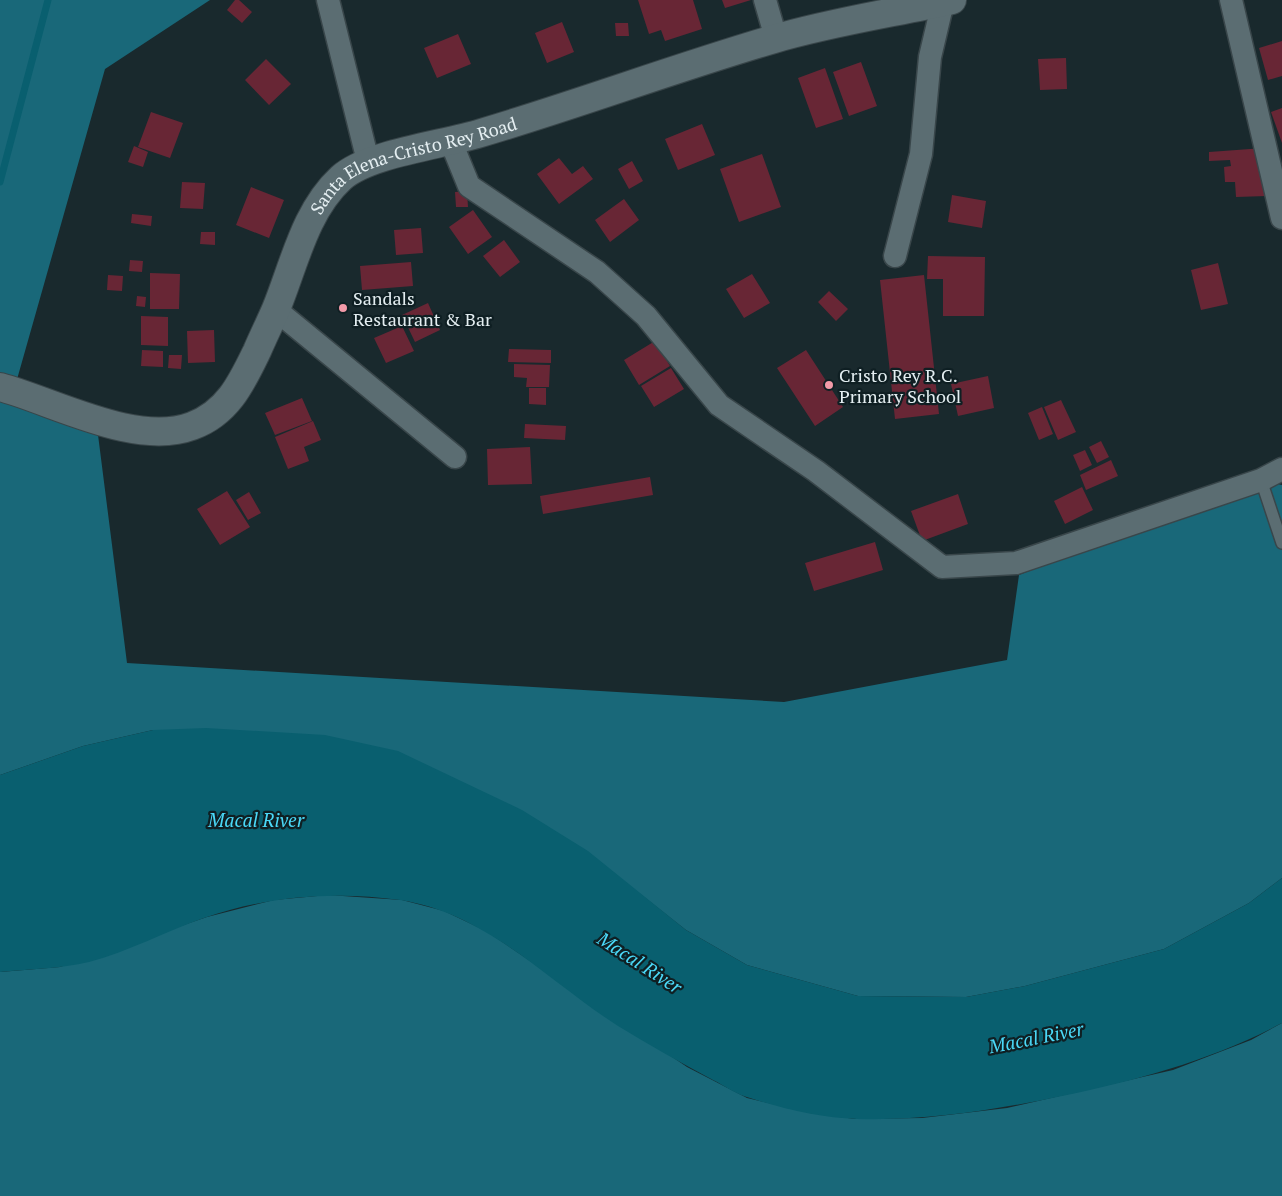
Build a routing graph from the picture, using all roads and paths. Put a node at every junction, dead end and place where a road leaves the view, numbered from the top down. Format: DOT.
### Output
graph roads {
  1 [pos="328,0"];
  2 [pos="765,0"];
  3 [pos="1231,0"];
  4 [pos="947,1"];
  5 [pos="776,38"];
  6 [pos="451,142"];
  7 [pos="368,161"];
  8 [pos="1282,218"];
  9 [pos="896,256"];
  10 [pos="276,310"];
  11 [pos="0,387"];
  12 [pos="454,457"];
  13 [pos="1282,469"];
  14 [pos="1261,480"];
  15 [pos="1282,543"];
  1 -- 7 [label="street"];
  2 -- 5 [label="street"];
  3 -- 8 [label="street"];
  4 -- 5 [label="main road, Santa Elena-Cristo Rey Road"];
  4 -- 9 [label="street"];
  5 -- 6 [label="main road, Santa Elena-Cristo Rey Road"];
  6 -- 7 [label="main road, Santa Elena-Cristo Rey Road"];
  6 -- 14 [label="street"];
  7 -- 10 [label="main road, Santa Elena-Cristo Rey Road"];
  10 -- 11 [label="main road, Santa Elena-Cristo Rey Road"];
  10 -- 12 [label="street"];
  13 -- 14 [label="street"];
  14 -- 15 [label="lane"];
}
